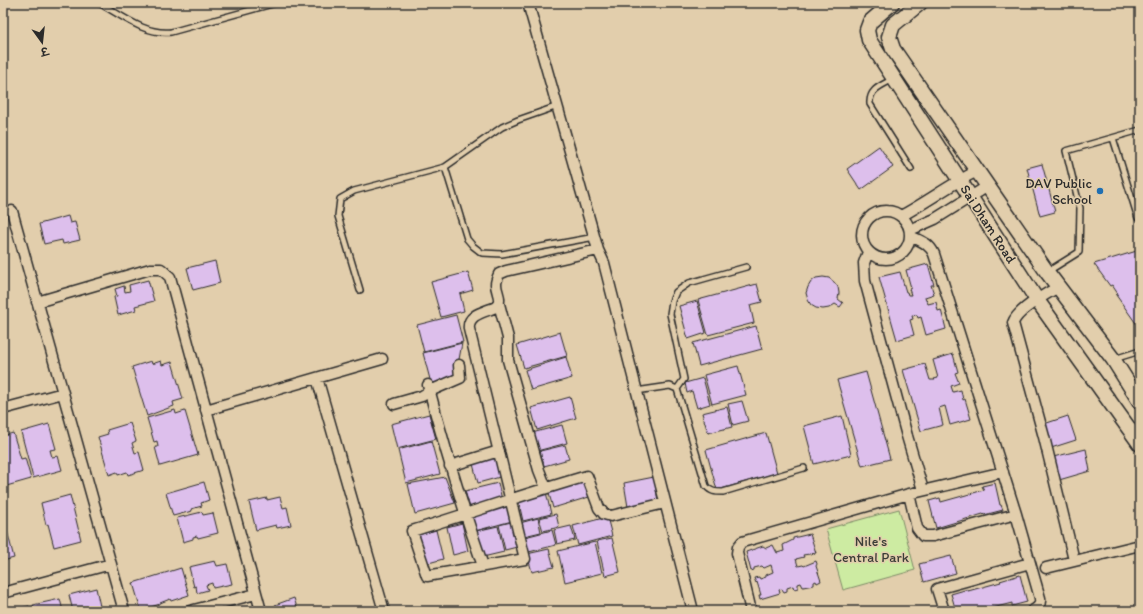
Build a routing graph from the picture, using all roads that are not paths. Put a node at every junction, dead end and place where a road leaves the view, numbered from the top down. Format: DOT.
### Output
graph roads {
  1 [pos="99,3"];
  2 [pos="276,3"];
  3 [pos="528,3"];
  4 [pos="892,3"];
  5 [pos="920,3"];
  6 [pos="870,22"];
  7 [pos="889,37"];
  8 [pos="894,78"];
  9 [pos="558,106"];
  10 [pos="1140,130"];
  11 [pos="1113,138"];
  12 [pos="445,167"];
  13 [pos="910,169"];
  14 [pos="977,171"];
  15 [pos="959,180"];
  16 [pos="988,186"];
  17 [pos="971,197"];
  18 [pos="12,211"];
  19 [pos="901,216"];
  20 [pos="1138,218"];
  21 [pos="910,233"];
  22 [pos="595,237"];
  23 [pos="598,250"];
  24 [pos="868,252"];
  25 [pos="746,267"];
  26 [pos="1047,272"];
  27 [pos="1058,287"];
  28 [pos="360,290"];
  29 [pos="1038,300"];
  30 [pos="37,302"];
  31 [pos="499,304"];
  32 [pos="1140,351"];
  33 [pos="382,359"];
  34 [pos="1112,359"];
  35 [pos="459,365"];
  36 [pos="317,378"];
  37 [pos="429,388"];
  38 [pos="677,389"];
  39 [pos="636,391"];
  40 [pos="63,393"];
  41 [pos="1140,402"];
  42 [pos="394,404"];
  43 [pos="3,410"];
  44 [pos="206,410"];
  45 [pos="1140,444"];
  46 [pos="499,452"];
  47 [pos="450,466"];
  48 [pos="804,468"];
  49 [pos="1002,472"];
  50 [pos="546,488"];
  51 [pos="924,490"];
  52 [pos="909,494"];
  53 [pos="512,500"];
  54 [pos="665,503"];
  55 [pos="1016,514"];
  56 [pos="465,515"];
  57 [pos="1140,545"];
  58 [pos="1074,560"];
  59 [pos="1030,563"];
  60 [pos="111,564"];
  61 [pos="483,566"];
  62 [pos="1046,568"];
  63 [pos="3,593"];
  64 [pos="256,594"];
  65 [pos="124,611"];
  66 [pos="190,611"];
  67 [pos="261,611"];
  68 [pos="384,611"];
  69 [pos="692,611"];
  70 [pos="751,611"];
  71 [pos="944,611"];
  72 [pos="1032,611"];
  1 -- 2 [label="lane"];
  3 -- 9 [label="street"];
  4 -- 6 [label="street"];
  5 -- 7 [label="street"];
  6 -- 7 [label="street"];
  6 -- 8 [label="street, Sai Dham Road"];
  7 -- 14 [label="street, Sai Dham Road"];
  8 -- 13 [label="lane"];
  8 -- 15 [label="street, Sai Dham Road"];
  9 -- 12 [label="lane"];
  9 -- 22 [label="street"];
  10 -- 11 [label="lane"];
  11 -- 20 [label="lane"];
  11 -- 26 [label="lane"];
  12 -- 22 [label="lane"];
  12 -- 28 [label="lane"];
  14 -- 15 [label="street"];
  14 -- 16 [label="street, Sai Dham Road"];
  15 -- 17 [label="street, Sai Dham Road"];
  15 -- 19 [label="street"];
  16 -- 17 [label="street"];
  16 -- 26 [label="street, Sai Dham Road"];
  17 -- 21 [label="street"];
  17 -- 29 [label="street, Sai Dham Road"];
  18 -- 30 [label="street"];
  19 -- 21 [label="street"];
  19 -- 24 [label="street"];
  21 -- 24 [label="street"];
  21 -- 49 [label="street"];
  22 -- 23 [label="street"];
  23 -- 31 [label="street"];
  23 -- 39 [label="street"];
  24 -- 51 [label="street"];
  25 -- 38 [label="lane"];
  26 -- 27 [label="street, Sai Dham Road"];
  27 -- 29 [label="street"];
  27 -- 34 [label="street, Sai Dham Road"];
  29 -- 45 [label="street, Sai Dham Road"];
  29 -- 58 [label="street"];
  30 -- 40 [label="street"];
  30 -- 44 [label="street"];
  31 -- 46 [label="street"];
  31 -- 50 [label="street"];
  32 -- 34 [label="lane"];
  33 -- 36 [label="street"];
  34 -- 41 [label="street, Sai Dham Road"];
  35 -- 37 [label="street"];
  36 -- 44 [label="street"];
  36 -- 68 [label="street"];
  37 -- 42 [label="street"];
  37 -- 47 [label="street"];
  38 -- 39 [label="lane"];
  38 -- 48 [label="lane"];
  39 -- 54 [label="street"];
  40 -- 43 [label="street"];
  40 -- 60 [label="street"];
  44 -- 64 [label="street"];
  46 -- 47 [label="street"];
  46 -- 53 [label="street"];
  47 -- 56 [label="street"];
  49 -- 51 [label="street"];
  49 -- 55 [label="street"];
  50 -- 53 [label="street"];
  50 -- 54 [label="street"];
  51 -- 52 [label="street"];
  52 -- 55 [label="street"];
  52 -- 70 [label="street"];
  53 -- 56 [label="street"];
  53 -- 61 [label="street"];
  54 -- 69 [label="street"];
  55 -- 59 [label="street"];
  56 -- 61 [label="street"];
  56 -- 61 [label="street"];
  57 -- 58 [label="street"];
  58 -- 62 [label="street"];
  59 -- 71 [label="street"];
  59 -- 72 [label="street"];
  60 -- 63 [label="street"];
  60 -- 65 [label="street"];
  64 -- 66 [label="street"];
  64 -- 67 [label="street"];
}
